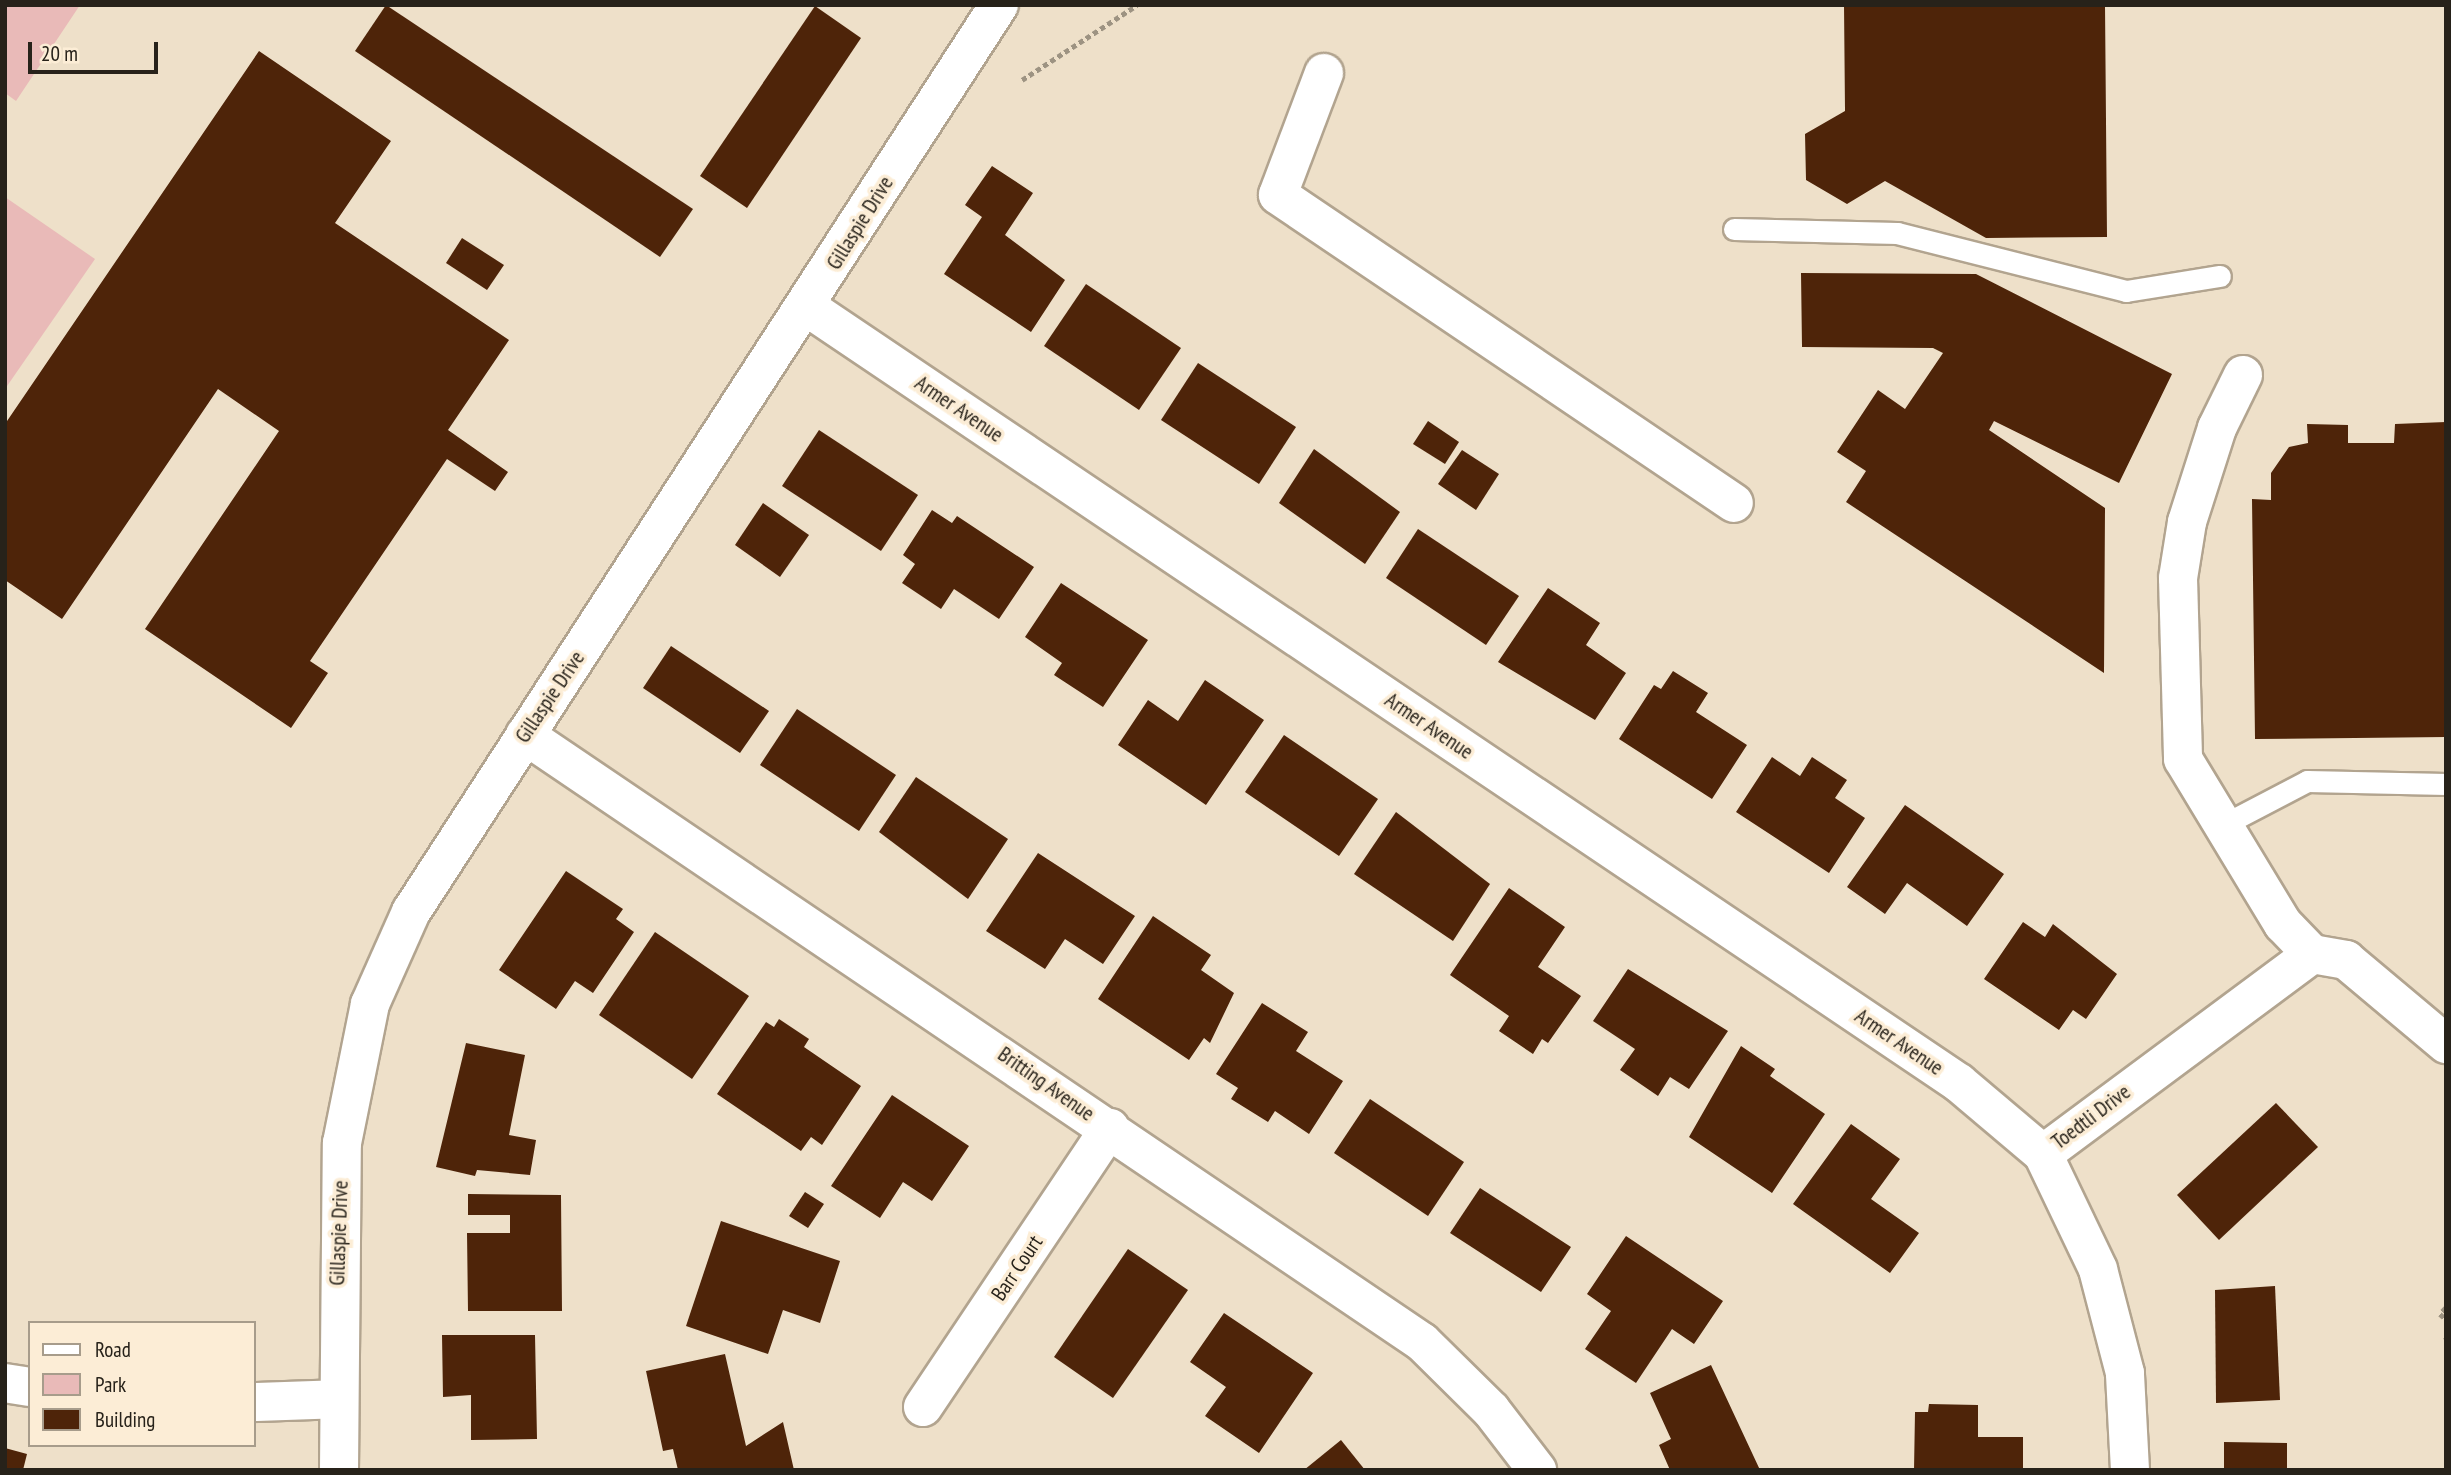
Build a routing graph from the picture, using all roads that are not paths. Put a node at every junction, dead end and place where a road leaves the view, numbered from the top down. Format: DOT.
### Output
graph roads {
  1 [pos="999,5"];
  2 [pos="1324,73"];
  3 [pos="1734,229"];
  4 [pos="2220,276"];
  5 [pos="807,307"];
  6 [pos="2243,375"];
  7 [pos="1734,503"];
  8 [pos="525,734"];
  9 [pos="2446,784"];
  10 [pos="2223,825"];
  11 [pos="2329,957"];
  12 [pos="2446,1044"];
  13 [pos="1110,1128"];
  14 [pos="2043,1154"];
  15 [pos="5,1383"];
  16 [pos="28,1387"];
  17 [pos="338,1399"];
  18 [pos="256,1402"];
  19 [pos="923,1407"];
  20 [pos="339,1470"];
  21 [pos="1537,1470"];
  22 [pos="2130,1470"];
  1 -- 5 [label="street, Gillaspie Drive"];
  2 -- 7 [label="street"];
  3 -- 4 [label="lane"];
  5 -- 8 [label="street, Gillaspie Drive"];
  5 -- 14 [label="street, Armer Avenue"];
  6 -- 10 [label="street"];
  8 -- 13 [label="street, Britting Avenue"];
  8 -- 17 [label="street, Gillaspie Drive"];
  9 -- 10 [label="lane"];
  10 -- 11 [label="street"];
  11 -- 12 [label="street"];
  11 -- 14 [label="street, Toedtli Drive"];
  13 -- 19 [label="street, Barr Court"];
  13 -- 21 [label="street, Britting Avenue"];
  14 -- 22 [label="street, Toedtli Drive"];
  15 -- 16 [label="street"];
  17 -- 18 [label="street"];
  17 -- 20 [label="street, Gillaspie Drive"];
}
